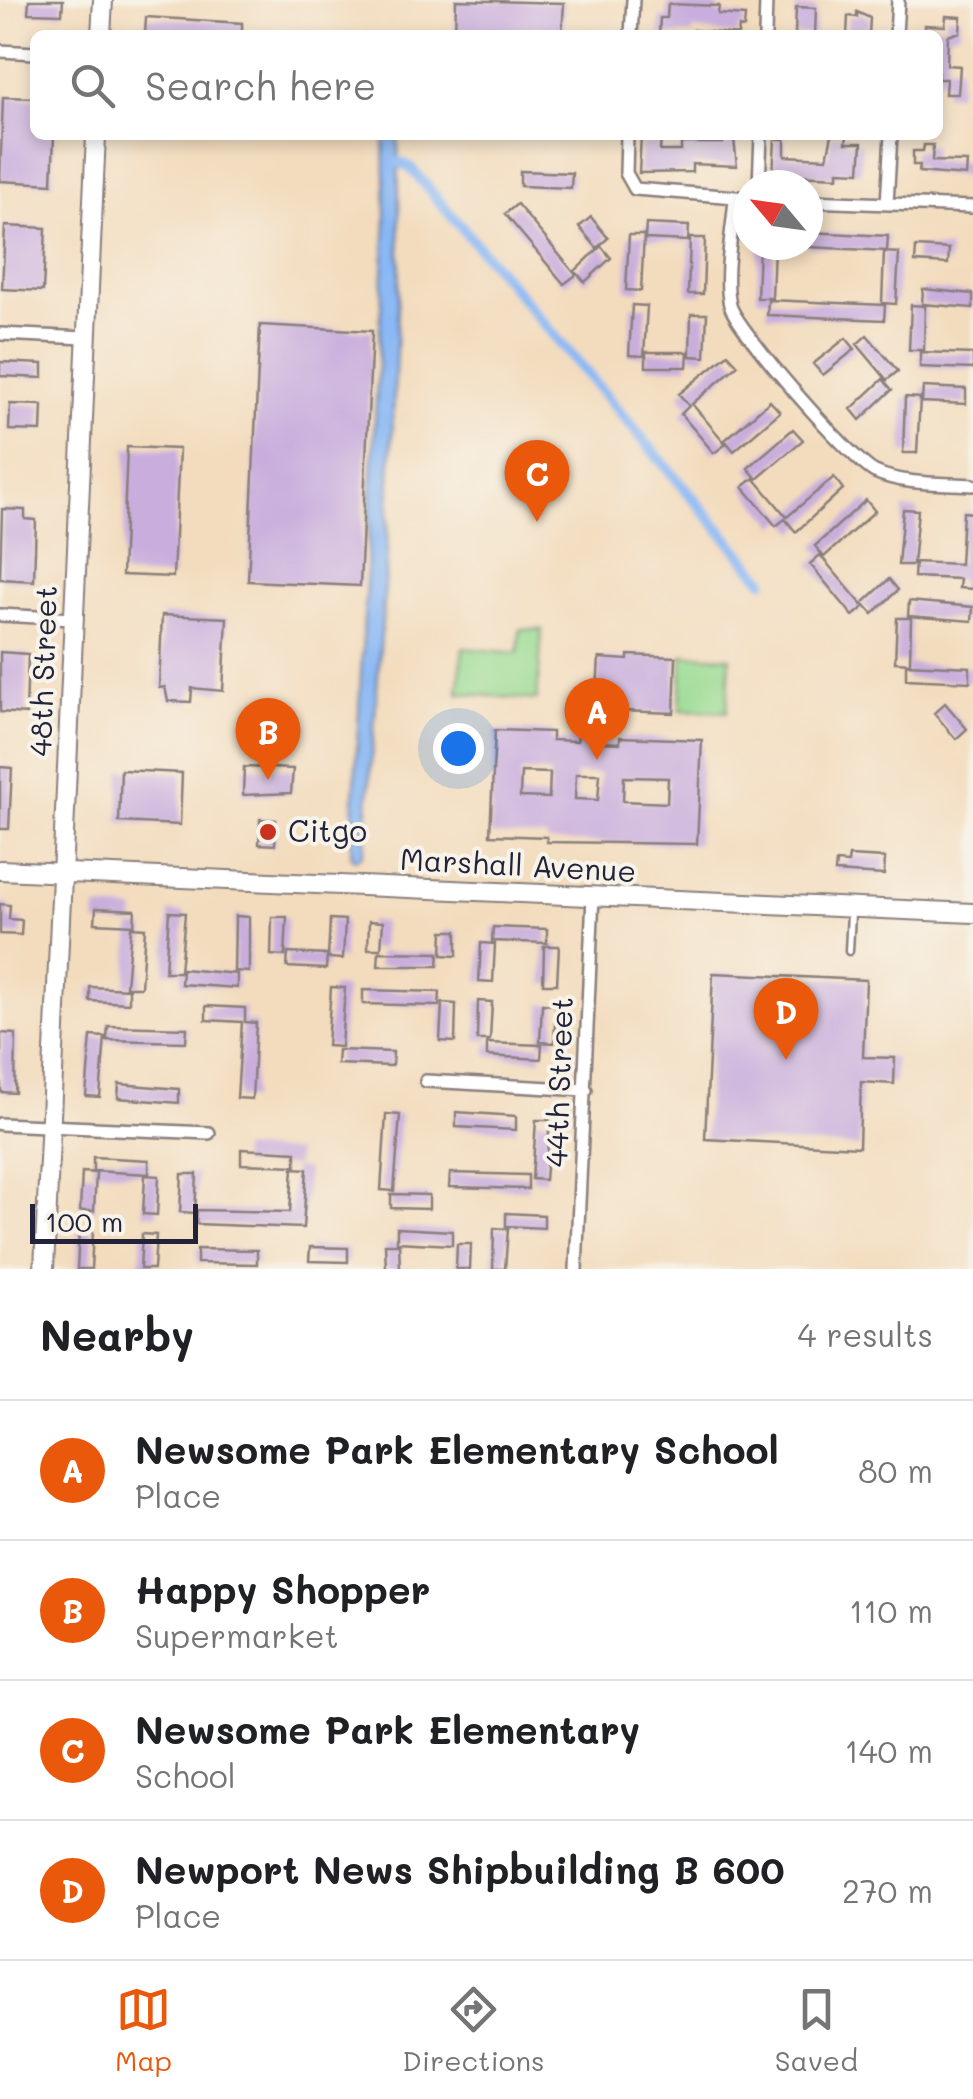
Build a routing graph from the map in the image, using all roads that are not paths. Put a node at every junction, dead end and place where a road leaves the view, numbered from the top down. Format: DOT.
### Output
graph roads {
  1 [pos="103,0"];
  2 [pos="632,0"];
  3 [pos="766,0"];
  4 [pos="898,0"];
  5 [pos="100,30"];
  6 [pos="631,30"];
  7 [pos="765,30"];
  8 [pos="896,30"];
  9 [pos="0,51"];
  10 [pos="30,53"];
  11 [pos="96,140"];
  12 [pos="628,140"];
  13 [pos="761,140"];
  14 [pos="891,140"];
  15 [pos="760,170"];
  16 [pos="733,198"];
  17 [pos="823,202"];
  18 [pos="887,204"];
  19 [pos="973,208"];
  20 [pos="735,260"];
  21 [pos="0,334"];
  22 [pos="86,338"];
  23 [pos="973,485"];
  24 [pos="0,615"];
  25 [pos="74,619"];
  26 [pos="0,870"];
  27 [pos="62,872"];
  28 [pos="593,896"];
  29 [pos="851,909"];
  30 [pos="973,913"];
  31 [pos="849,951"];
  32 [pos="426,1081"];
  33 [pos="586,1090"];
  34 [pos="0,1124"];
  35 [pos="50,1127"];
  36 [pos="209,1134"];
  37 [pos="44,1269"];
  38 [pos="576,1269"];
  1 -- 5 [label="street"];
  2 -- 6 [label="street"];
  3 -- 7 [label="street"];
  4 -- 8 [label="street"];
  9 -- 10 [label="street"];
  11 -- 22 [label="street, 48th Street"];
  12 -- 16 [label="street"];
  13 -- 15 [label="street"];
  14 -- 18 [label="street"];
  17 -- 18 [label="street"];
  18 -- 19 [label="street"];
  20 -- 23 [label="street"];
  21 -- 22 [label="street"];
  22 -- 25 [label="street, 48th Street"];
  24 -- 25 [label="street"];
  25 -- 27 [label="street, 48th Street"];
  26 -- 27 [label="street, Marshall Avenue"];
  27 -- 28 [label="street, Marshall Avenue"];
  27 -- 35 [label="street, 48th Street"];
  28 -- 29 [label="street, Marshall Avenue"];
  28 -- 33 [label="street, 44th Street"];
  29 -- 30 [label="street, Marshall Avenue"];
  29 -- 31 [label="lane"];
  32 -- 33 [label="street"];
  33 -- 38 [label="street, 44th Street"];
  34 -- 35 [label="street"];
  35 -- 36 [label="street"];
  35 -- 37 [label="street, 48th Street"];
}
